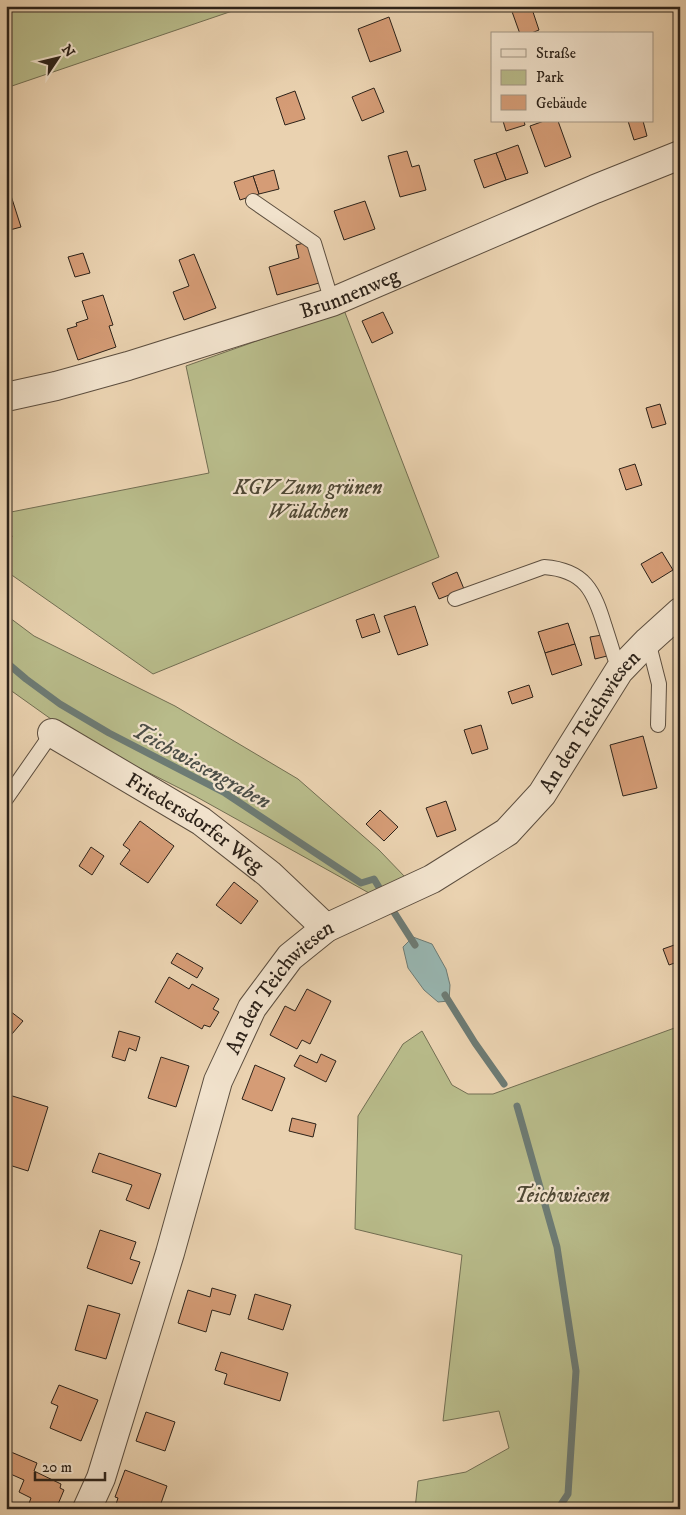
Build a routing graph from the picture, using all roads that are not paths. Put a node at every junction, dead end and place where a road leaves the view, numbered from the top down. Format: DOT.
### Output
graph roads {
  1 [pos="680,155"];
  2 [pos="253,201"];
  3 [pos="332,302"];
  4 [pos="6,397"];
  5 [pos="455,599"];
  6 [pos="680,612"];
  7 [pos="648,641"];
  8 [pos="619,671"];
  9 [pos="658,725"];
  10 [pos="52,733"];
  11 [pos="6,799"];
  12 [pos="326,928"];
  13 [pos="87,1509"];
  1 -- 3 [label="street, Brunnenweg"];
  2 -- 3 [label="lane"];
  3 -- 4 [label="street, Brunnenweg"];
  5 -- 8 [label="lane"];
  6 -- 7 [label="street, An den Teichwiesen"];
  7 -- 8 [label="street, An den Teichwiesen"];
  7 -- 9 [label="lane"];
  8 -- 12 [label="street, An den Teichwiesen"];
  10 -- 11 [label="lane"];
  10 -- 12 [label="street, Friedersdorfer Weg"];
  12 -- 13 [label="street, An den Teichwiesen"];
}
